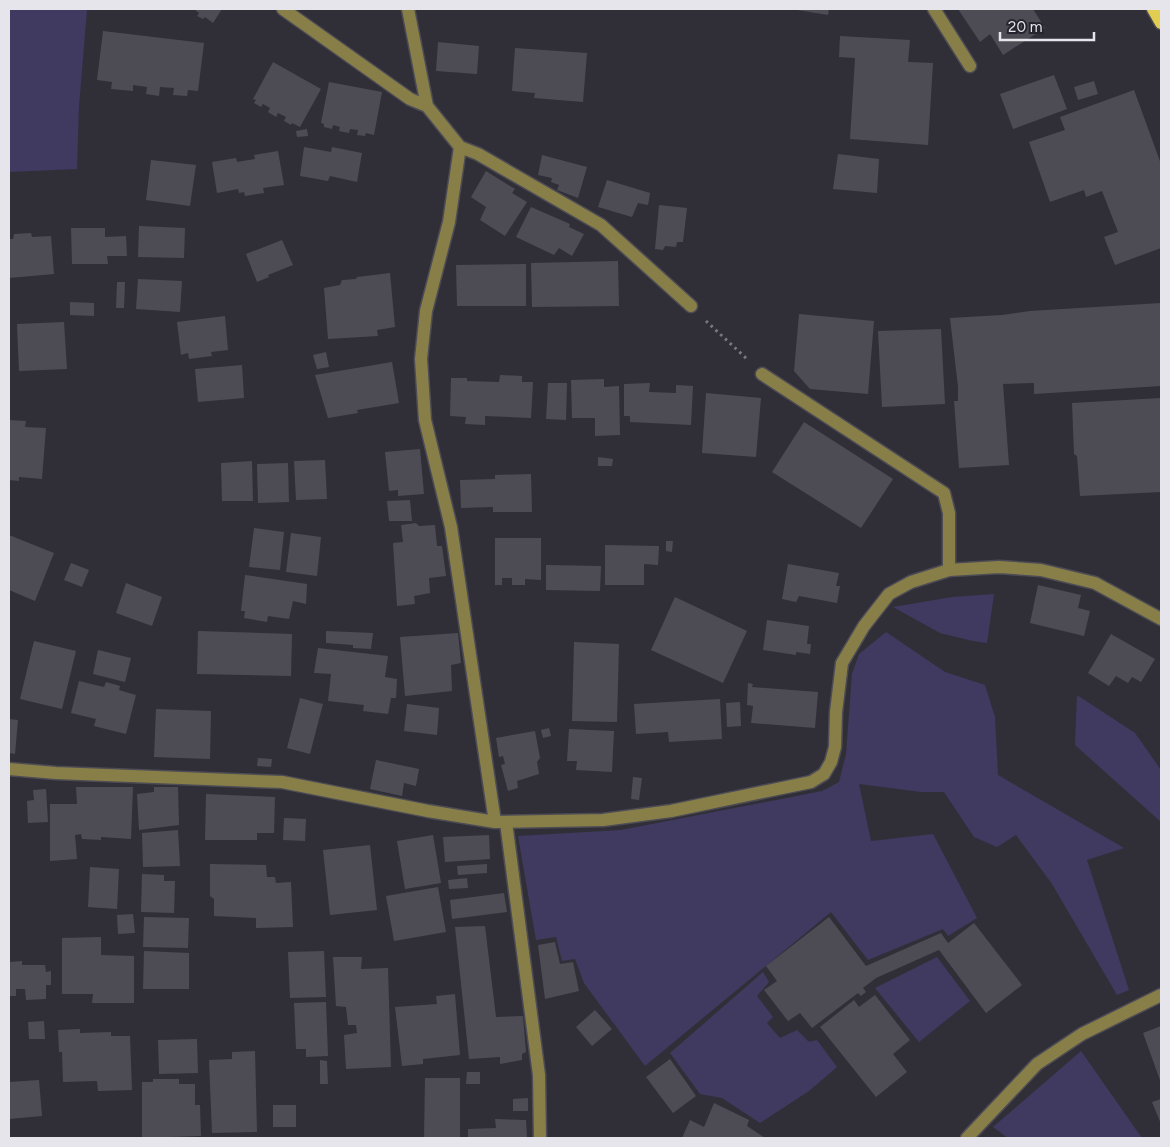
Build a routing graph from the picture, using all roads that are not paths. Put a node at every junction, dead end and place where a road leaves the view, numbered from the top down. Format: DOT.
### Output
graph roads {
  1 [pos="283,9"];
  2 [pos="408,9"];
  3 [pos="934,9"];
  4 [pos="1153,9"];
  5 [pos="1161,23"];
  6 [pos="970,66"];
  7 [pos="427,106"];
  8 [pos="460,147"];
  9 [pos="691,306"];
  10 [pos="762,374"];
  11 [pos="949,570"];
  12 [pos="1161,619"];
  13 [pos="9,769"];
  14 [pos="501,822"];
  15 [pos="1161,995"];
  16 [pos="540,1138"];
  17 [pos="967,1138"];
  1 -- 7 [label="street"];
  2 -- 7 [label="street"];
  3 -- 6 [label="street"];
  4 -- 5 [label="main road"];
  7 -- 8 [label="street"];
  8 -- 9 [label="street"];
  8 -- 14 [label="street"];
  10 -- 11 [label="street"];
  11 -- 12 [label="street"];
  11 -- 14 [label="street"];
  13 -- 14 [label="street"];
  14 -- 16 [label="street"];
  15 -- 17 [label="street"];
}
